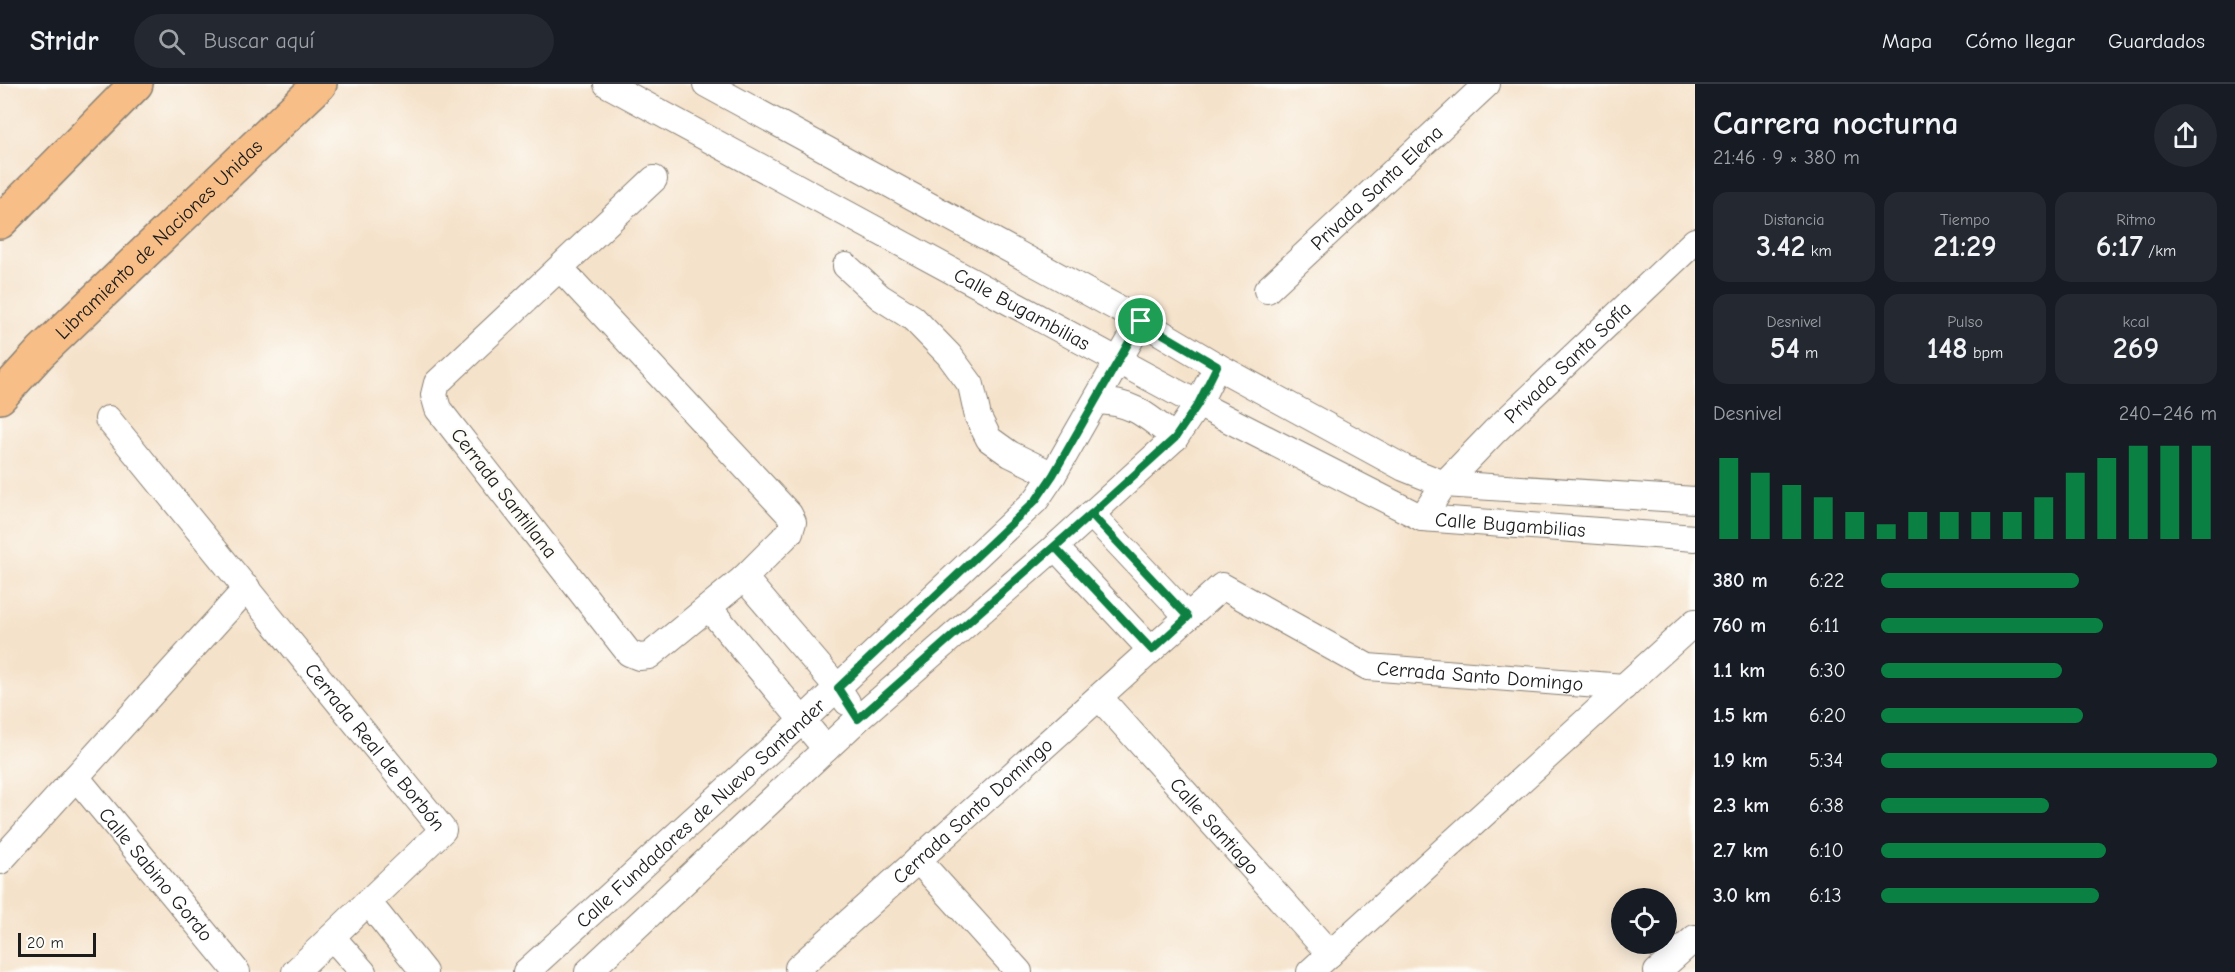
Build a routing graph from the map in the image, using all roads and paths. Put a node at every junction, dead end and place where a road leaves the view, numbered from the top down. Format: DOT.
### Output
graph roads {
  1 [pos="136,84"];
  2 [pos="320,84"];
  3 [pos="607,84"];
  4 [pos="706,84"];
  5 [pos="1487,84"];
  6 [pos="654,179"];
  7 [pos="0,222"];
  8 [pos="1695,241"];
  9 [pos="846,266"];
  10 [pos="560,268"];
  11 [pos="1267,290"];
  12 [pos="1141,321"];
  13 [pos="1119,361"];
  14 [pos="1217,366"];
  15 [pos="0,397"];
  16 [pos="1096,401"];
  17 [pos="1198,404"];
  18 [pos="108,419"];
  19 [pos="1175,438"];
  20 [pos="1053,475"];
  21 [pos="1444,484"];
  22 [pos="1695,500"];
  23 [pos="1091,514"];
  24 [pos="1422,518"];
  25 [pos="1695,538"];
  26 [pos="1055,547"];
  27 [pos="744,578"];
  28 [pos="247,588"];
  29 [pos="709,608"];
  30 [pos="1188,617"];
  31 [pos="1695,622"];
  32 [pos="1152,650"];
  33 [pos="1624,687"];
  34 [pos="838,688"];
  35 [pos="1100,698"];
  36 [pos="858,719"];
  37 [pos="802,721"];
  38 [pos="826,749"];
  39 [pos="76,777"];
  40 [pos="918,860"];
  41 [pos="0,861"];
  42 [pos="368,902"];
  43 [pos="332,937"];
  44 [pos="1695,938"];
  45 [pos="1330,954"];
  46 [pos="237,972"];
  47 [pos="295,972"];
  48 [pos="363,972"];
  49 [pos="424,972"];
  50 [pos="526,972"];
  51 [pos="588,972"];
  52 [pos="801,972"];
  53 [pos="1019,972"];
  54 [pos="1310,972"];
  55 [pos="1657,972"];
  1 -- 7 [label="highway"];
  2 -- 15 [label="highway, Libramiento de Naciones Unidas"];
  3 -- 13 [label="street, Calle Bugambilias"];
  4 -- 12 [label="street, Calle Bugambilias"];
  5 -- 11 [label="street, Privada Santa Elena"];
  6 -- 10 [label="street, Cerrada Santillana"];
  8 -- 21 [label="street, Privada Santa Sofía"];
  9 -- 20 [label="street"];
  10 -- 27 [label="street, Cerrada Santillana"];
  10 -- 29 [label="street, Cerrada Santillana"];
  12 -- 13 [label="street, Calle Fundadores de Nuevo Santander"];
  12 -- 14 [label="street, Calle Bugambilias"];
  13 -- 16 [label="street, Calle Fundadores de Nuevo Santander"];
  13 -- 17 [label="street, Calle Bugambilias"];
  14 -- 17 [label="street, Calle Fundadores de Nuevo Santander"];
  14 -- 21 [label="street, Calle Bugambilias"];
  16 -- 19 [label="street"];
  16 -- 20 [label="street, Calle Fundadores de Nuevo Santander"];
  17 -- 19 [label="street, Calle Fundadores de Nuevo Santander"];
  17 -- 24 [label="street, Calle Bugambilias"];
  18 -- 28 [label="street, Cerrada Real de Borbón"];
  19 -- 23 [label="street, Calle Fundadores de Nuevo Santander"];
  20 -- 34 [label="street, Calle Fundadores de Nuevo Santander"];
  21 -- 22 [label="street, Calle Bugambilias"];
  21 -- 24 [label="street, Privada Santa Sofía"];
  23 -- 26 [label="street, Calle Fundadores de Nuevo Santander"];
  23 -- 30 [label="street"];
  24 -- 25 [label="street, Calle Bugambilias"];
  26 -- 32 [label="street"];
  26 -- 36 [label="street, Calle Fundadores de Nuevo Santander"];
  27 -- 29 [label="street, Cerrada Santillana"];
  27 -- 34 [label="street"];
  28 -- 39 [label="street"];
  28 -- 42 [label="street, Cerrada Real de Borbón"];
  29 -- 37 [label="street"];
  30 -- 32 [label="street, Cerrada Santo Domingo"];
  30 -- 33 [label="street, Cerrada Santo Domingo"];
  31 -- 33 [label="street, Cerrada Santo Domingo"];
  32 -- 35 [label="street, Cerrada Santo Domingo"];
  33 -- 45 [label="street, Cerrada Santo Domingo"];
  34 -- 36 [label="street"];
  34 -- 37 [label="street, Calle Fundadores de Nuevo Santander"];
  35 -- 40 [label="street, Cerrada Santo Domingo"];
  35 -- 45 [label="street, Calle Santiago"];
  36 -- 38 [label="street, Calle Fundadores de Nuevo Santander"];
  37 -- 38 [label="street"];
  37 -- 50 [label="street, Calle Fundadores de Nuevo Santander"];
  38 -- 51 [label="street, Calle Fundadores de Nuevo Santander"];
  39 -- 41 [label="street"];
  39 -- 46 [label="street, Calle Sabino Gordo"];
  40 -- 52 [label="street, Cerrada Santo Domingo"];
  40 -- 53 [label="street"];
  42 -- 43 [label="street, Cerrada Real de Borbón"];
  42 -- 49 [label="street"];
  43 -- 47 [label="street, Cerrada Real de Borbón"];
  43 -- 48 [label="street"];
  44 -- 55 [label="street"];
  45 -- 54 [label="street, Cerrada Santo Domingo"];
}
